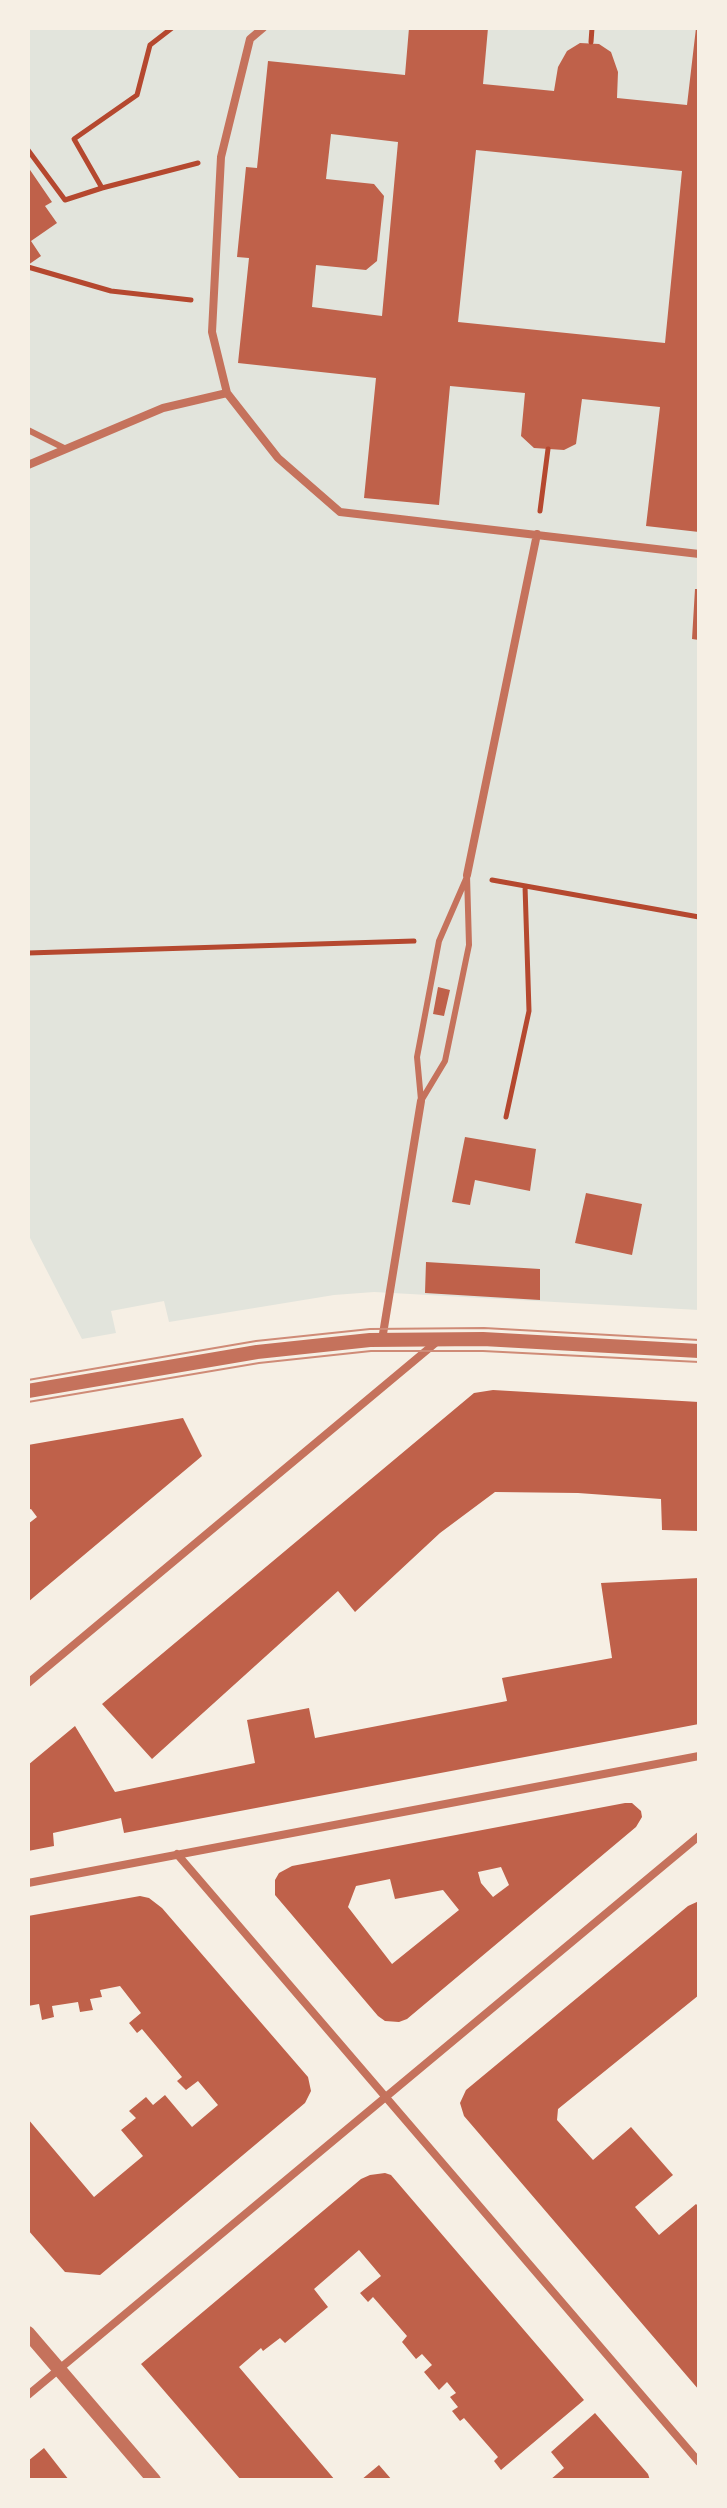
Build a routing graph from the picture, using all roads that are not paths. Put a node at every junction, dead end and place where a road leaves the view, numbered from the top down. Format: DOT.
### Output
graph roads {
  1 [pos="263,28"];
  2 [pos="227,393"];
  3 [pos="28,430"];
  4 [pos="66,449"];
  5 [pos="28,465"];
  6 [pos="537,534"];
  7 [pos="699,554"];
  8 [pos="467,875"];
  9 [pos="421,1101"];
  10 [pos="440,1339"];
  11 [pos="382,1340"];
  12 [pos="699,1351"];
  13 [pos="28,1391"];
  14 [pos="28,1683"];
  15 [pos="699,1756"];
  16 [pos="699,1836"];
  17 [pos="177,1854"];
  18 [pos="28,1883"];
  19 [pos="386,2097"];
  20 [pos="28,2333"];
  21 [pos="59,2370"];
  22 [pos="28,2395"];
  23 [pos="699,2462"];
  24 [pos="154,2480"];
  1 -- 2 [label="street"];
  2 -- 4 [label="street"];
  2 -- 6 [label="street"];
  3 -- 4 [label="lane"];
  4 -- 5 [label="street"];
  6 -- 7 [label="street"];
  6 -- 8 [label="street"];
  8 -- 9 [label="lane"];
  8 -- 9 [label="lane"];
  9 -- 11 [label="street"];
  10 -- 11 [label="street"];
  10 -- 12 [label="street"];
  10 -- 14 [label="street"];
  11 -- 13 [label="street"];
  15 -- 17 [label="street"];
  16 -- 19 [label="street"];
  17 -- 18 [label="street"];
  17 -- 19 [label="street"];
  19 -- 21 [label="street"];
  19 -- 23 [label="street"];
  20 -- 21 [label="street"];
  21 -- 22 [label="street"];
  21 -- 24 [label="street"];
}
